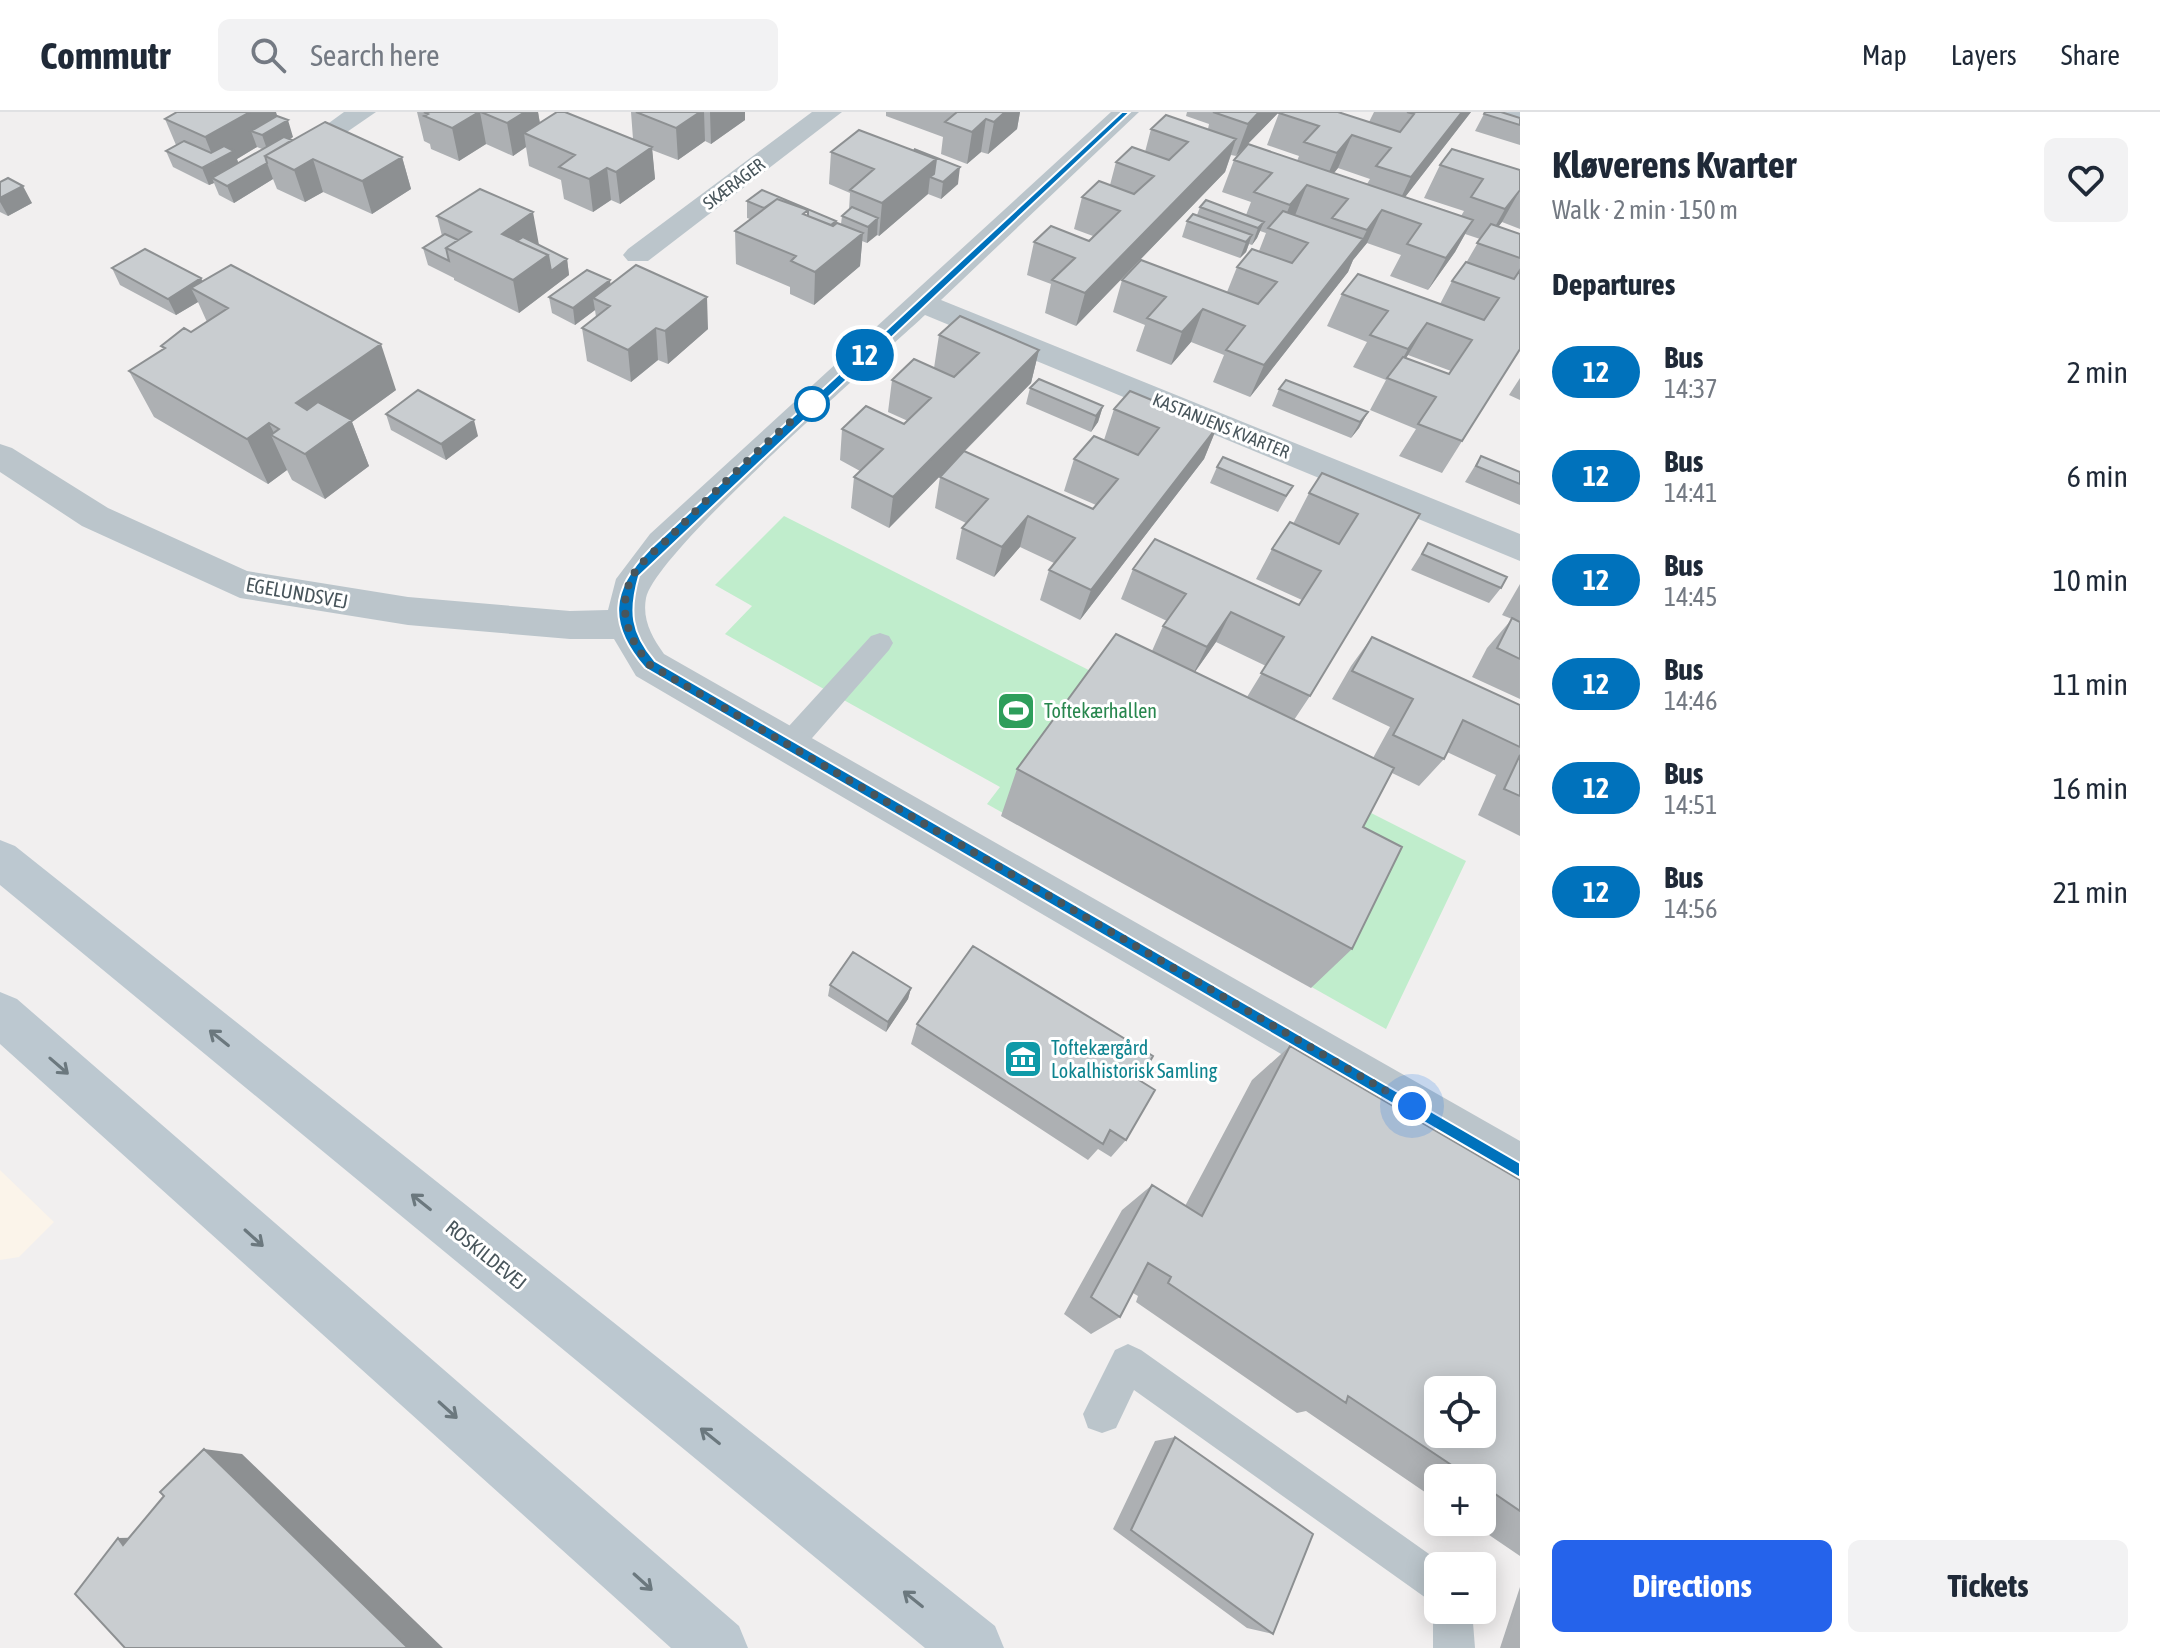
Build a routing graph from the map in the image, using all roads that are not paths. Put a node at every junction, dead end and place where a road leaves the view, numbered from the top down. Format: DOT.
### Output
graph roads {
  1 [pos="363,112"];
  2 [pos="829,112"];
  3 [pos="1510,112"];
  4 [pos="1520,115"];
  5 [pos="1108,117"];
  6 [pos="335,128"];
  7 [pos="638,255"];
  8 [pos="922,303"];
  9 [pos="0,456"];
  10 [pos="1520,548"];
  11 [pos="625,624"];
  12 [pos="880,643"];
  13 [pos="789,745"];
  14 [pos="0,859"];
  15 [pos="0,1014"];
  16 [pos="1520,1169"];
  17 [pos="1102,1414"];
  18 [pos="1424,1575"];
  19 [pos="1452,1624"];
  20 [pos="717,1648"];
  21 [pos="973,1648"];
  22 [pos="1454,1648"];
  1 -- 6 [label="street"];
  2 -- 7 [label="street, SKÆRAGER"];
  3 -- 4 [label="street"];
  5 -- 8 [label="street"];
  8 -- 10 [label="street, KASTANJENS KVARTER"];
  8 -- 11 [label="street"];
  9 -- 11 [label="street, EGELUNDSVEJ"];
  11 -- 13 [label="street"];
  12 -- 13 [label="lane"];
  13 -- 16 [label="street"];
  21 -- 14 [label="main road, ROSKILDEVEJ, one-way"];
  15 -- 20 [label="main road, one-way"];
  17 -- 18 [label="lane"];
  19 -- 22 [label="lane"];
}
